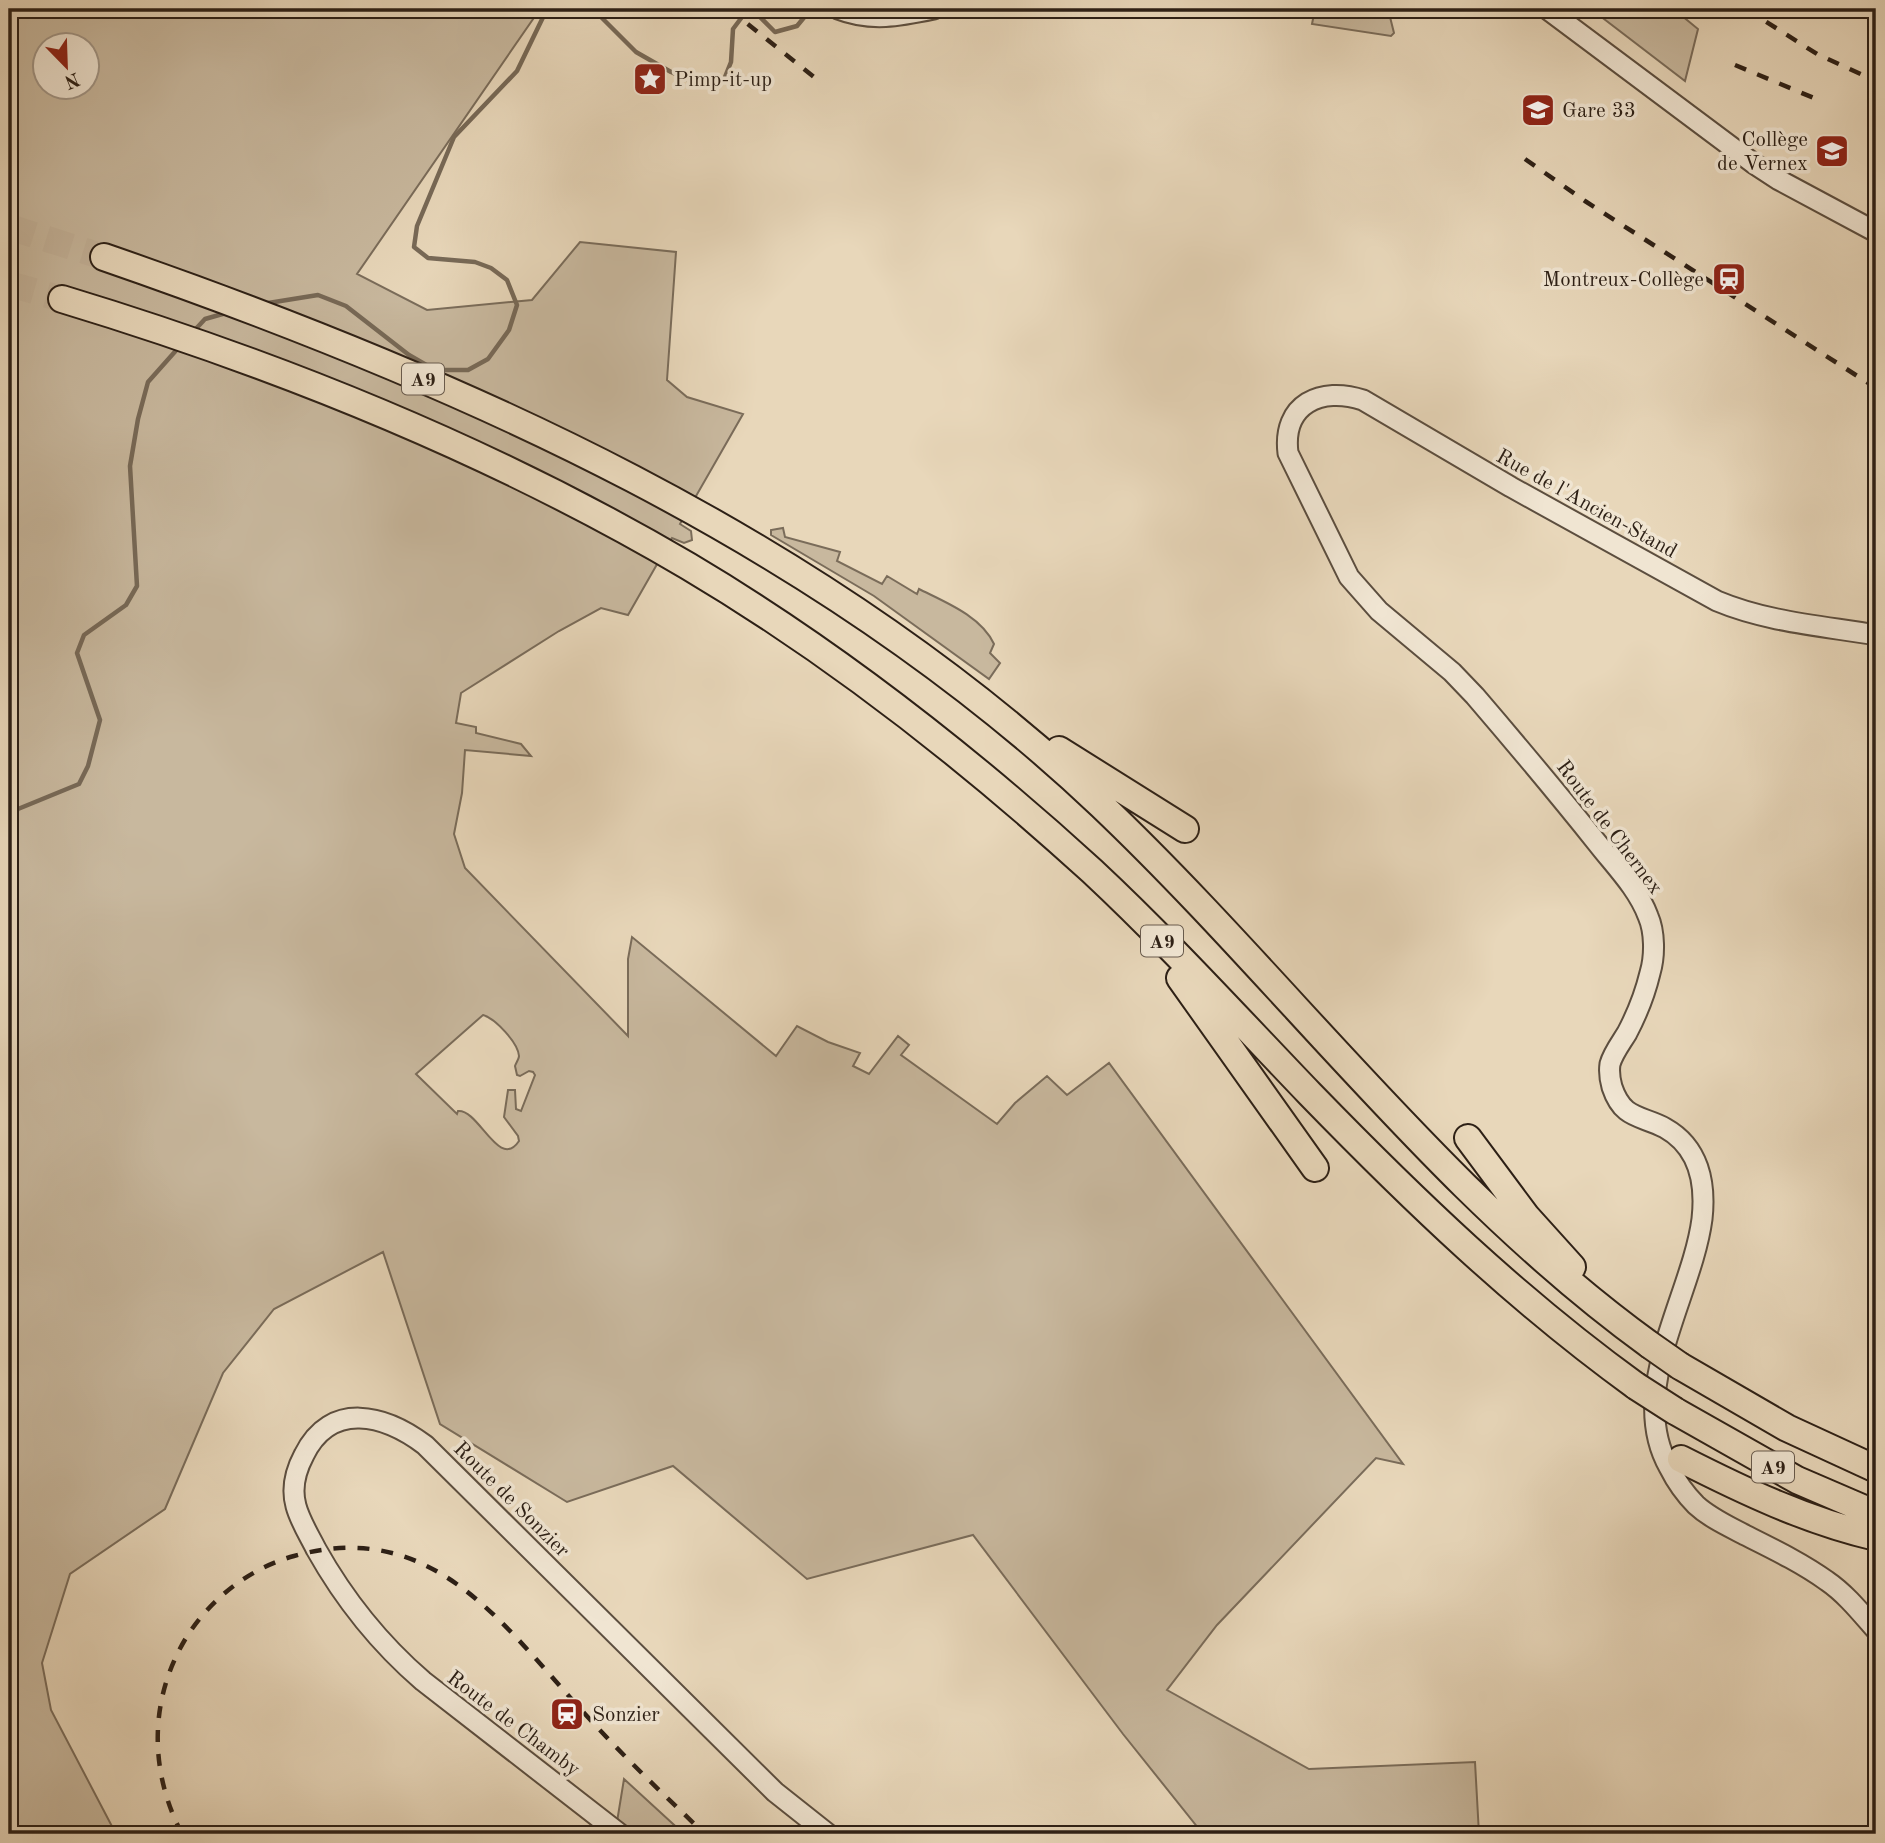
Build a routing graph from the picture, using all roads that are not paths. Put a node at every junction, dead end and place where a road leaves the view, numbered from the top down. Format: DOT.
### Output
graph roads {
  1 [pos="838,9"];
  2 [pos="934,9"];
  3 [pos="1547,9"];
  4 [pos="1876,232"];
  5 [pos="104,257"];
  6 [pos="62,299"];
  7 [pos="1294,418"];
  8 [pos="1876,635"];
  9 [pos="946,676"];
  10 [pos="1185,829"];
  11 [pos="1132,911"];
  12 [pos="1468,1138"];
  13 [pos="1315,1168"];
  14 [pos="1651,1340"];
  15 [pos="1681,1459"];
  16 [pos="1876,1469"];
  17 [pos="1876,1514"];
  18 [pos="1876,1537"];
  19 [pos="1876,1630"];
  20 [pos="383,1644"];
  21 [pos="620,1834"];
  22 [pos="828,1834"];
  1 -- 2 [label="street"];
  3 -- 4 [label="street"];
  5 -- 9 [label="highway, A9"];
  6 -- 11 [label="highway, A9"];
  7 -- 8 [label="street, Rue de l'Ancien-Stand"];
  7 -- 14 [label="street, Route de Chernex"];
  9 -- 10 [label="highway"];
  9 -- 14 [label="highway, A9"];
  11 -- 13 [label="highway"];
  11 -- 17 [label="highway, A9, bridge"];
  12 -- 14 [label="highway"];
  14 -- 16 [label="highway, A9, bridge"];
  14 -- 19 [label="street, Route de Chernex"];
  15 -- 18 [label="highway"];
  20 -- 21 [label="street, Route de Chamby"];
  20 -- 22 [label="street, Route de Sonzier"];
}
